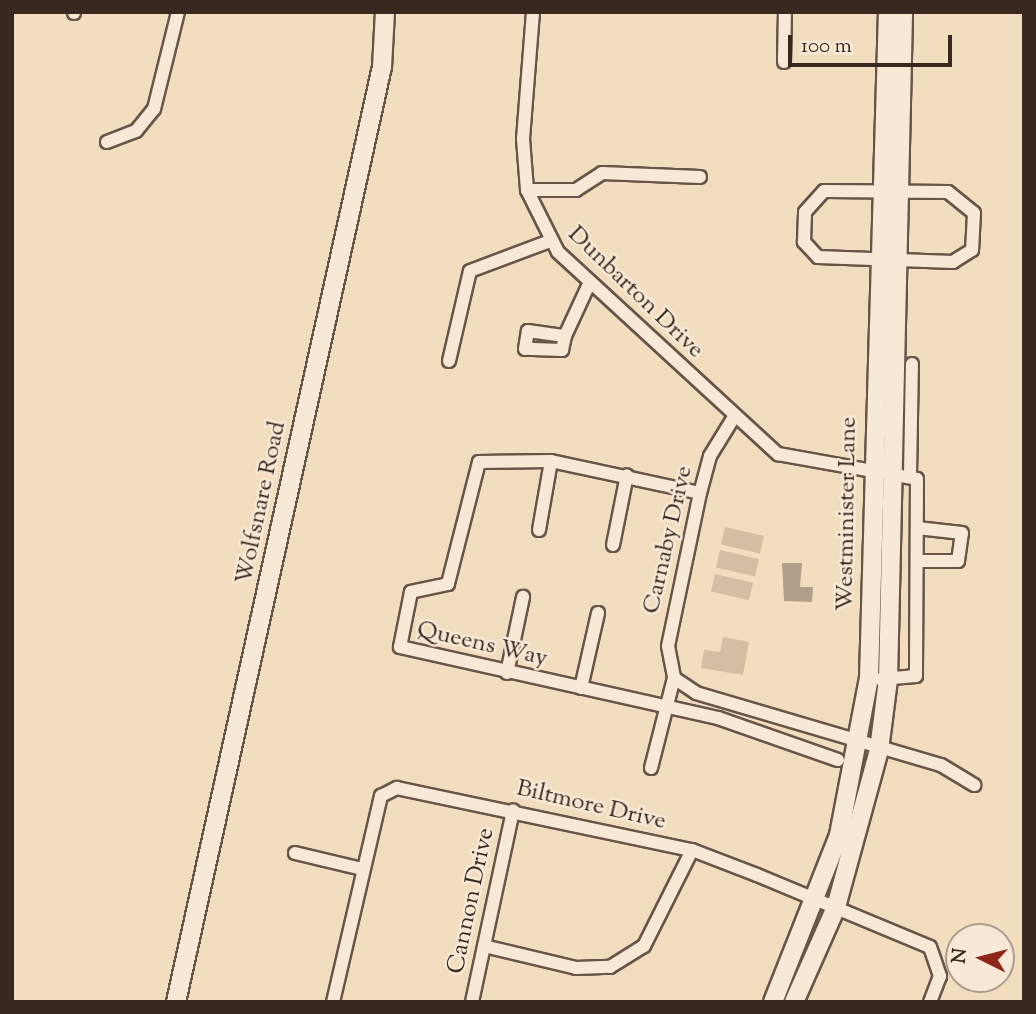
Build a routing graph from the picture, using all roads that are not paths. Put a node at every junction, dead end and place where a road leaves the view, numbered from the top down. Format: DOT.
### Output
graph roads {
  1 [pos="178,12"];
  2 [pos="385,12"];
  3 [pos="533,12"];
  4 [pos="785,12"];
  5 [pos="888,12"];
  6 [pos="903,12"];
  7 [pos="784,62"];
  8 [pos="107,142"];
  9 [pos="700,177"];
  10 [pos="527,190"];
  11 [pos="888,192"];
  12 [pos="550,241"];
  13 [pos="887,260"];
  14 [pos="589,284"];
  15 [pos="565,336"];
  16 [pos="449,361"];
  17 [pos="912,364"];
  18 [pos="734,417"];
  19 [pos="551,461"];
  20 [pos="873,472"];
  21 [pos="902,474"];
  22 [pos="626,475"];
  23 [pos="700,493"];
  24 [pos="917,528"];
  25 [pos="539,530"];
  26 [pos="613,545"];
  27 [pos="917,561"];
  28 [pos="523,597"];
  29 [pos="598,613"];
  30 [pos="507,673"];
  31 [pos="674,678"];
  32 [pos="869,678"];
  33 [pos="888,680"];
  34 [pos="581,688"];
  35 [pos="666,707"];
  36 [pos="759,709"];
  37 [pos="754,728"];
  38 [pos="859,745"];
  39 [pos="879,750"];
  40 [pos="838,760"];
  41 [pos="651,768"];
  42 [pos="974,785"];
  43 [pos="513,810"];
  44 [pos="692,850"];
  45 [pos="295,853"];
  46 [pos="362,869"];
  47 [pos="818,900"];
  48 [pos="836,907"];
  49 [pos="484,946"];
  50 [pos="176,1002"];
  51 [pos="333,1002"];
  52 [pos="472,1002"];
  53 [pos="773,1002"];
  54 [pos="794,1002"];
  55 [pos="930,1002"];
  1 -- 8 [label="street"];
  2 -- 50 [label="street, Wolfsnare Road"];
  3 -- 10 [label="street, Dunbarton Drive"];
  4 -- 7 [label="street"];
  5 -- 11 [label="street, Westminister Lane"];
  6 -- 11 [label="street, Westminister Lane"];
  9 -- 10 [label="street"];
  10 -- 12 [label="street, Dunbarton Drive"];
  11 -- 13 [label="street, Westminister Lane"];
  11 -- 13 [label="street"];
  11 -- 13 [label="street"];
  12 -- 14 [label="street, Dunbarton Drive"];
  12 -- 16 [label="street"];
  13 -- 20 [label="street, Westminister Lane"];
  13 -- 21 [label="street, Westminister Lane"];
  14 -- 15 [label="street"];
  14 -- 18 [label="street, Dunbarton Drive"];
  17 -- 21 [label="street"];
  18 -- 20 [label="street, Dunbarton Drive"];
  18 -- 23 [label="street, Carnaby Drive"];
  19 -- 22 [label="street, Queens Way"];
  19 -- 25 [label="street"];
  19 -- 30 [label="street, Queens Way"];
  20 -- 21 [label="street, Dunbarton Drive"];
  20 -- 32 [label="street, Westminister Lane"];
  21 -- 24 [label="street"];
  21 -- 33 [label="street, Westminister Lane"];
  22 -- 23 [label="street, Queens Way"];
  22 -- 26 [label="street"];
  23 -- 31 [label="street, Carnaby Drive"];
  24 -- 27 [label="street"];
  24 -- 27 [label="street"];
  27 -- 33 [label="street"];
  28 -- 30 [label="street"];
  29 -- 34 [label="street"];
  30 -- 34 [label="street, Queens Way"];
  31 -- 35 [label="street, Carnaby Drive"];
  31 -- 36 [label="street"];
  32 -- 33 [label="street"];
  32 -- 38 [label="street, Westminister Lane"];
  33 -- 39 [label="street, Westminister Lane"];
  34 -- 35 [label="street, Queens Way"];
  35 -- 37 [label="street, Queens Way"];
  35 -- 41 [label="street, Carnaby Drive"];
  36 -- 37 [label="street"];
  36 -- 38 [label="street"];
  37 -- 40 [label="street, Queens Way"];
  38 -- 39 [label="street"];
  38 -- 47 [label="street, Westminister Lane"];
  39 -- 42 [label="street"];
  39 -- 48 [label="street, Westminister Lane"];
  43 -- 44 [label="street, Biltmore Drive"];
  43 -- 46 [label="street, Biltmore Drive"];
  43 -- 49 [label="street, Cannon Drive"];
  44 -- 47 [label="street, Biltmore Drive"];
  44 -- 49 [label="street"];
  45 -- 46 [label="street"];
  46 -- 51 [label="street, Biltmore Drive"];
  47 -- 48 [label="street, Biltmore Drive"];
  47 -- 53 [label="street, Westminister Lane"];
  48 -- 54 [label="street, Westminister Lane"];
  48 -- 55 [label="street, Biltmore Drive"];
  49 -- 52 [label="street, Cannon Drive"];
}
